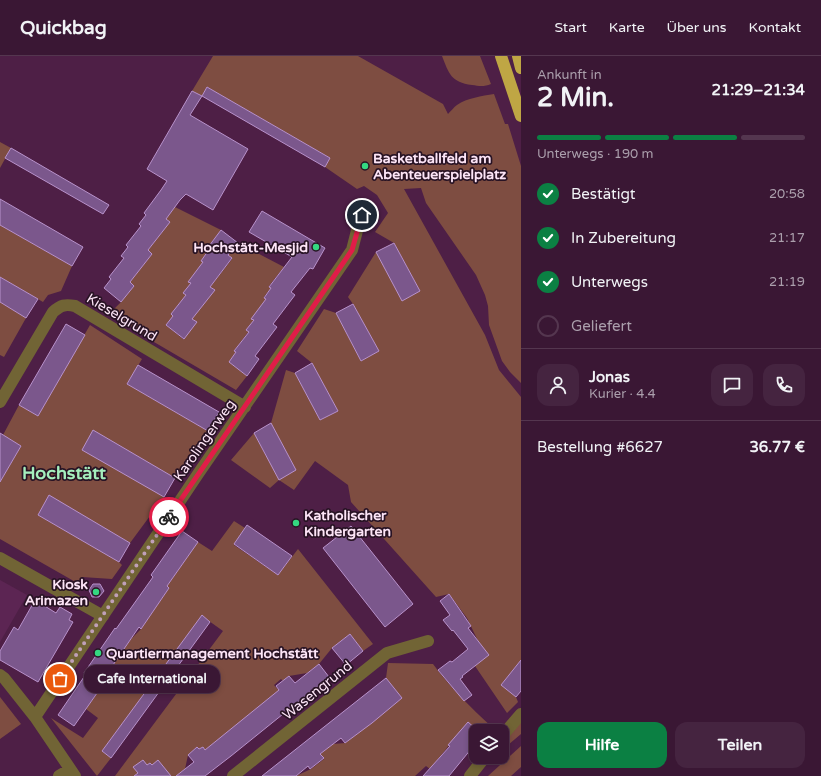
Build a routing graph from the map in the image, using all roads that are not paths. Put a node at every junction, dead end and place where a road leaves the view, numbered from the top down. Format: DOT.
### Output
graph roads {
  1 [pos="501,56"];
  2 [pos="521,116"];
  3 [pos="362,215"];
  4 [pos="0,402"];
  5 [pos="245,407"];
  6 [pos="0,558"];
  7 [pos="103,616"];
  8 [pos="428,641"];
  9 [pos="0,675"];
  10 [pos="521,714"];
  11 [pos="35,717"];
  12 [pos="509,728"];
  13 [pos="479,764"];
  14 [pos="72,773"];
  15 [pos="58,776"];
  16 [pos="232,776"];
  17 [pos="470,776"];
  1 -- 2 [label="highway"];
  3 -- 5 [label="street, Karolingerweg"];
  4 -- 5 [label="street, Kieselgrund"];
  5 -- 7 [label="street, Karolingerweg"];
  6 -- 7 [label="street"];
  7 -- 11 [label="street, Karolingerweg"];
  8 -- 16 [label="street, Wasengrund"];
  9 -- 11 [label="street"];
  10 -- 12 [label="street"];
  11 -- 14 [label="street"];
  13 -- 17 [label="street"];
  14 -- 15 [label="street"];
}
